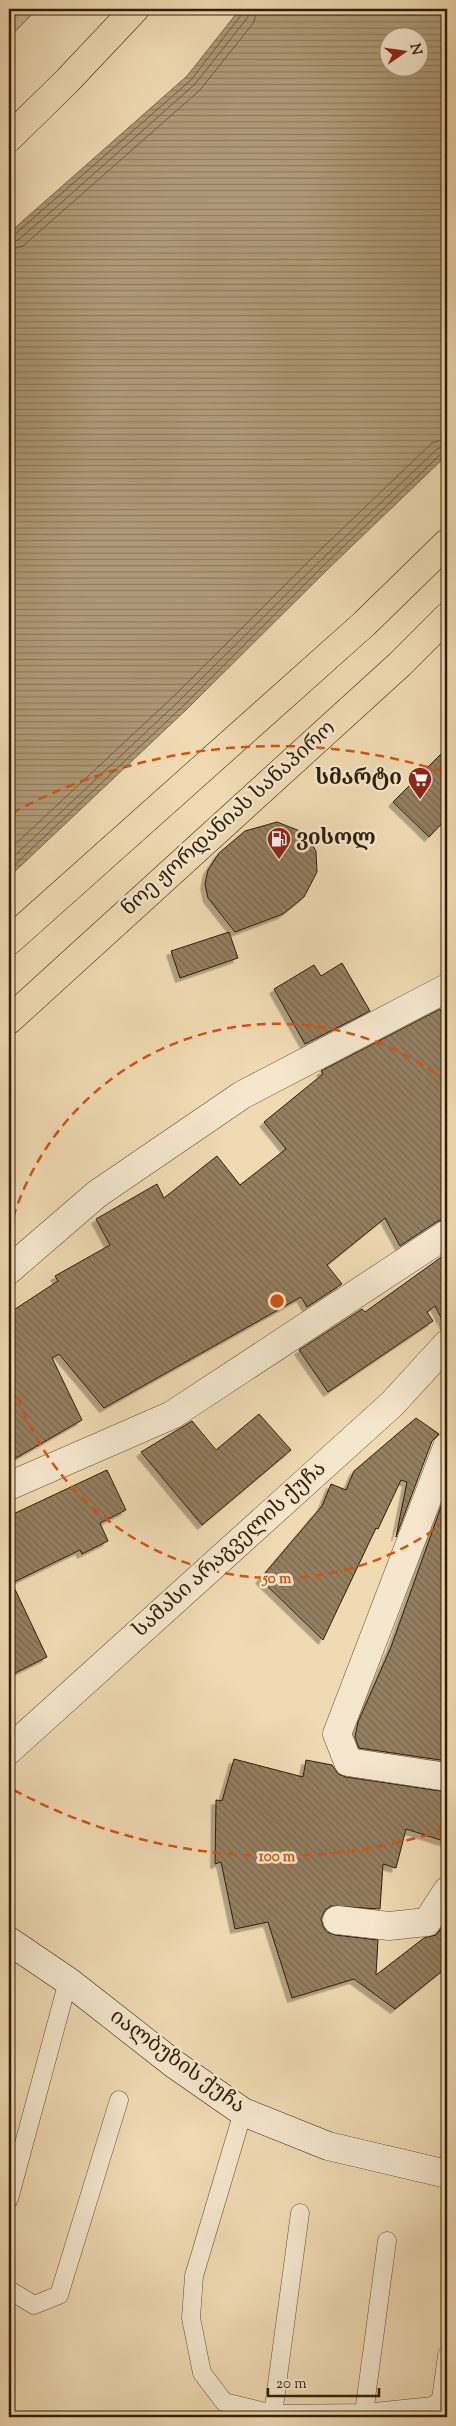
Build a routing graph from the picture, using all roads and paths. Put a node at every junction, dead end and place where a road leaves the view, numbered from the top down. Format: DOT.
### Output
graph roads {
  1 [pos="135,9"];
  2 [pos="9,138"];
  3 [pos="447,542"];
  4 [pos="447,617"];
  5 [pos="9,941"];
  6 [pos="447,988"];
  7 [pos="9,1020"];
  8 [pos="447,1234"];
  9 [pos="9,1270"];
  10 [pos="447,1344"];
  11 [pos="447,1448"];
  12 [pos="10,1483"];
  13 [pos="9,1750"];
  14 [pos="447,1777"];
  15 [pos="447,1891"];
  16 [pos="337,1920"];
  17 [pos="9,1941"];
  18 [pos="68,1981"];
  19 [pos="119,2100"];
  20 [pos="243,2112"];
  21 [pos="447,2174"];
  22 [pos="9,2199"];
  23 [pos="300,2213"];
  24 [pos="387,2241"];
  25 [pos="9,2290"];
  26 [pos="447,2355"];
  27 [pos="273,2414"];
  28 [pos="364,2414"];
  1 -- 2 [label="main road"];
  3 -- 5 [label="main road"];
  4 -- 7 [label="main road, ნოე ჟორდანიას სანაპირო"];
  6 -- 9 [label="street"];
  8 -- 12 [label="street"];
  10 -- 13 [label="street, სამასი არაგველის ქუჩა"];
  11 -- 14 [label="street"];
  15 -- 16 [label="street"];
  17 -- 18 [label="street, იალბუზის ქუჩა"];
  18 -- 20 [label="street, იალბუზის ქუჩა"];
  18 -- 22 [label="lane"];
  19 -- 25 [label="lane"];
  20 -- 21 [label="street, იალბუზის ქუჩა"];
  20 -- 27 [label="lane"];
  23 -- 27 [label="lane"];
  24 -- 28 [label="lane"];
  26 -- 28 [label="lane"];
  27 -- 28 [label="lane"];
}
